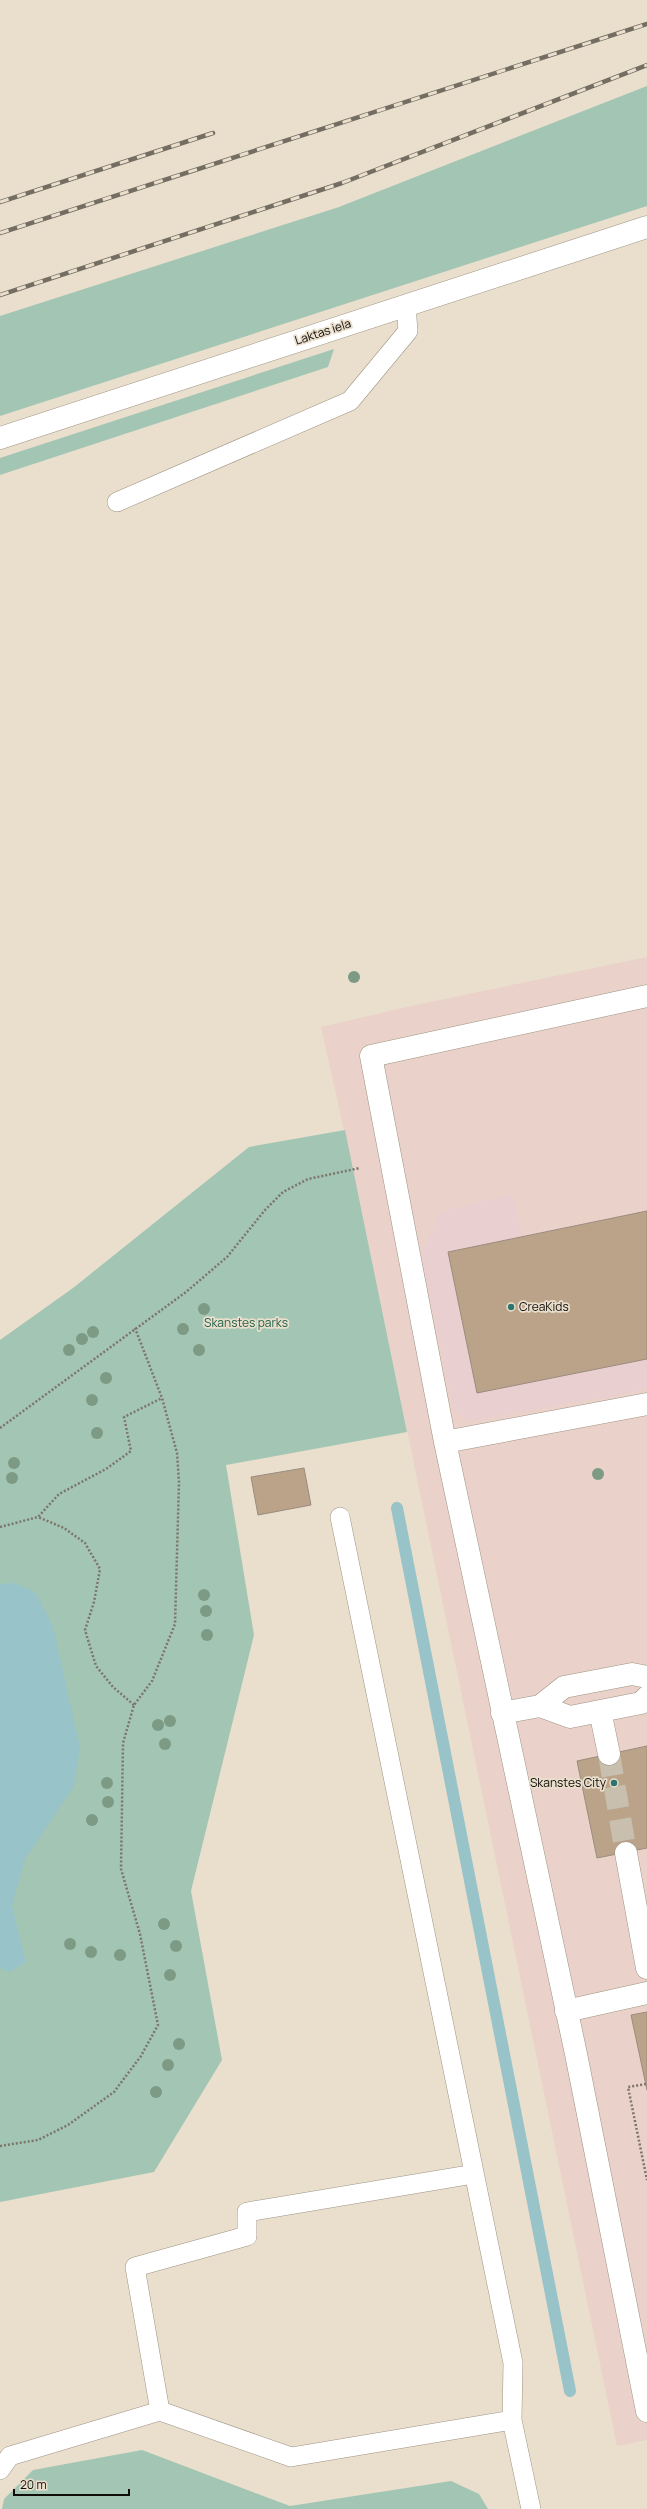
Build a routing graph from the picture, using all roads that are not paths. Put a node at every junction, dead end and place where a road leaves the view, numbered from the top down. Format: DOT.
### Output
graph roads {
  1 [pos="647,228"];
  2 [pos="406,305"];
  3 [pos="0,438"];
  4 [pos="117,502"];
  5 [pos="647,996"];
  6 [pos="646,1409"];
  7 [pos="445,1442"];
  8 [pos="340,1518"];
  9 [pos="647,1677"];
  10 [pos="647,1697"];
  11 [pos="540,1706"];
  12 [pos="600,1711"];
  13 [pos="502,1713"];
  14 [pos="609,1754"];
  15 [pos="626,1852"];
  16 [pos="647,1968"];
  17 [pos="647,1993"];
  18 [pos="566,2011"];
  19 [pos="474,2174"];
  20 [pos="160,2411"];
  21 [pos="647,2411"];
  22 [pos="512,2420"];
  23 [pos="0,2470"];
  24 [pos="531,2509"];
  1 -- 2 [label="street, Laktas iela"];
  2 -- 3 [label="street, Laktas iela"];
  2 -- 4 [label="lane"];
  5 -- 7 [label="street"];
  6 -- 7 [label="street"];
  7 -- 13 [label="street"];
  8 -- 19 [label="lane"];
  9 -- 11 [label="street"];
  10 -- 12 [label="street"];
  11 -- 12 [label="street"];
  11 -- 13 [label="street"];
  12 -- 14 [label="street"];
  13 -- 18 [label="street"];
  15 -- 16 [label="street"];
  17 -- 18 [label="street"];
  18 -- 21 [label="street"];
  19 -- 20 [label="lane"];
  19 -- 22 [label="lane"];
  20 -- 22 [label="lane"];
  20 -- 23 [label="lane"];
  22 -- 24 [label="lane"];
}
